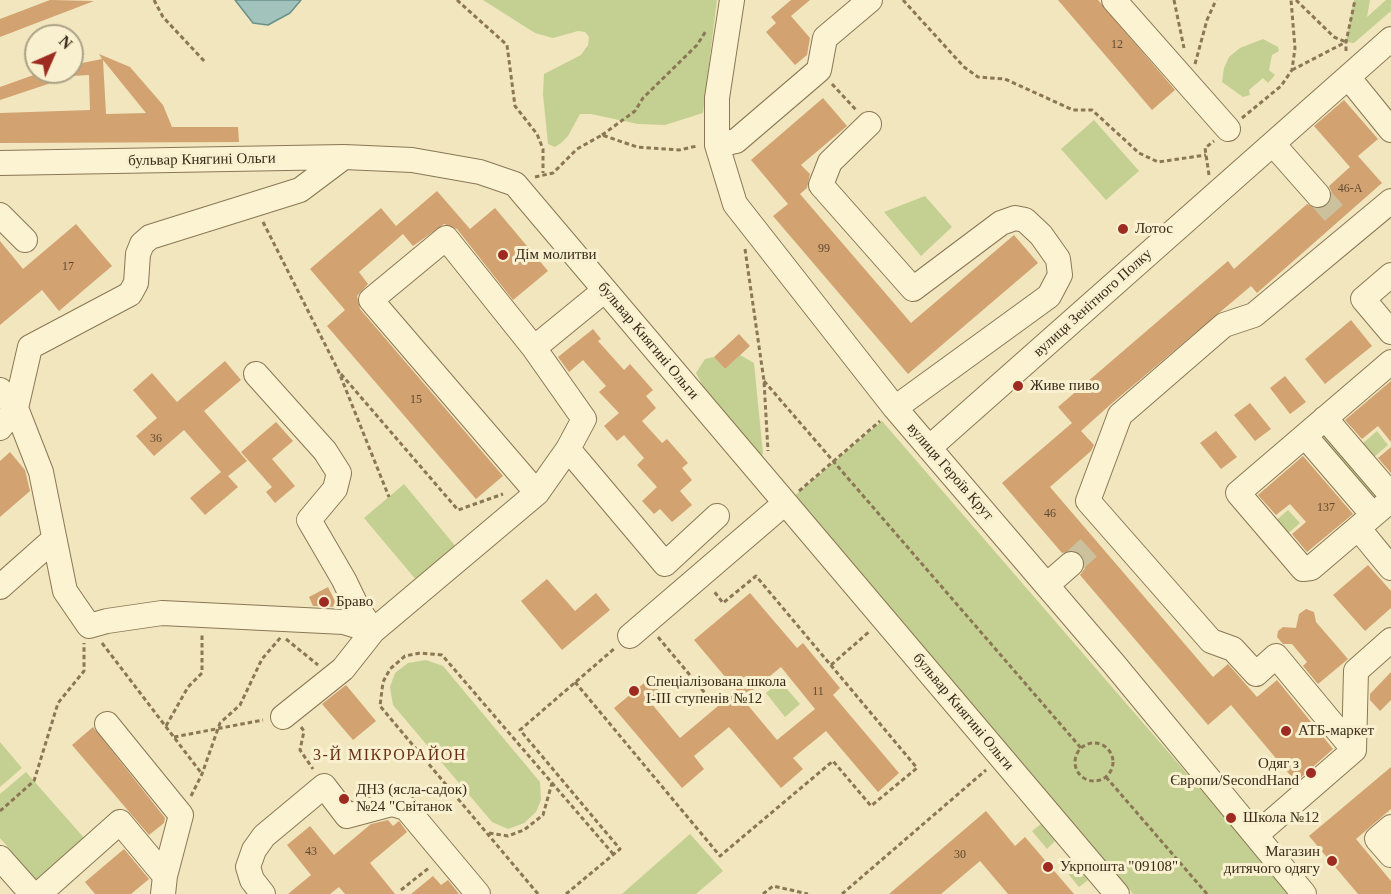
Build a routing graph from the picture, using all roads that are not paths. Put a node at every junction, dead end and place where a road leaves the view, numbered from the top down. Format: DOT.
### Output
graph roads {
  1 [pos="732,0"];
  2 [pos="870,0"];
  3 [pos="1114,0"];
  4 [pos="1391,39"];
  5 [pos="1348,77"];
  6 [pos="869,124"];
  7 [pos="1228,129"];
  8 [pos="1391,130"];
  9 [pos="1273,144"];
  10 [pos="717,145"];
  11 [pos="344,157"];
  12 [pos="0,164"];
  13 [pos="1318,195"];
  14 [pos="1391,201"];
  15 [pos="0,215"];
  16 [pos="25,240"];
  17 [pos="1391,275"];
  18 [pos="605,290"];
  19 [pos="1391,332"];
  20 [pos="534,348"];
  21 [pos="1391,362"];
  22 [pos="256,374"];
  23 [pos="0,390"];
  24 [pos="16,408"];
  25 [pos="895,408"];
  26 [pos="1325,418"];
  27 [pos="0,428"];
  28 [pos="1305,436"];
  29 [pos="929,448"];
  30 [pos="568,449"];
  31 [pos="533,489"];
  32 [pos="778,494"];
  33 [pos="1391,495"];
  34 [pos="1374,515"];
  35 [pos="717,516"];
  36 [pos="53,540"];
  37 [pos="1071,564"];
  38 [pos="1391,568"];
  39 [pos="1047,585"];
  40 [pos="0,587"];
  41 [pos="638,629"];
  42 [pos="374,631"];
  43 [pos="1391,640"];
  44 [pos="284,716"];
  45 [pos="107,724"];
  46 [pos="1354,750"];
  47 [pos="1391,827"];
  48 [pos="1256,835"];
  49 [pos="1391,855"];
  50 [pos="0,858"];
  51 [pos="164,885"];
  52 [pos="32,894"];
  53 [pos="39,894"];
  54 [pos="263,894"];
  55 [pos="478,894"];
  56 [pos="1117,894"];
  57 [pos="1304,894"];
  1 -- 10 [label="street, вулиця Героїв Крут"];
  2 -- 10 [label="street"];
  3 -- 7 [label="street"];
  4 -- 5 [label="street, вулиця Зенітного Полку"];
  5 -- 8 [label="street"];
  5 -- 9 [label="street, вулиця Зенітного Полку"];
  6 -- 25 [label="street"];
  9 -- 13 [label="street"];
  9 -- 29 [label="street, вулиця Зенітного Полку"];
  10 -- 25 [label="street, вулиця Героїв Крут"];
  11 -- 12 [label="street, бульвар Княгині Ольги"];
  11 -- 18 [label="street, бульвар Княгині Ольги"];
  11 -- 24 [label="street"];
  14 -- 46 [label="street"];
  15 -- 16 [label="street"];
  17 -- 19 [label="street"];
  18 -- 20 [label="street"];
  18 -- 32 [label="street, бульвар Княгині Ольги"];
  20 -- 30 [label="street"];
  20 -- 31 [label="street"];
  21 -- 26 [label="street"];
  22 -- 42 [label="street"];
  23 -- 24 [label="street"];
  24 -- 27 [label="street"];
  24 -- 36 [label="street"];
  25 -- 29 [label="street, вулиця Героїв Крут"];
  26 -- 28 [label="street"];
  26 -- 33 [label="street"];
  28 -- 34 [label="street"];
  28 -- 34 [label="street"];
  29 -- 39 [label="street, вулиця Героїв Крут"];
  30 -- 31 [label="street"];
  30 -- 35 [label="street"];
  31 -- 42 [label="street"];
  32 -- 41 [label="street"];
  32 -- 56 [label="street, бульвар Княгині Ольги"];
  34 -- 38 [label="street"];
  36 -- 40 [label="street"];
  36 -- 42 [label="street"];
  37 -- 39 [label="street"];
  39 -- 48 [label="street, вулиця Героїв Крут"];
  42 -- 44 [label="street"];
  43 -- 46 [label="street"];
  45 -- 51 [label="street"];
  46 -- 48 [label="street"];
  47 -- 49 [label="street"];
  48 -- 57 [label="street, вулиця Героїв Крут"];
  50 -- 52 [label="street"];
  51 -- 53 [label="street"];
  54 -- 55 [label="street"];
}
